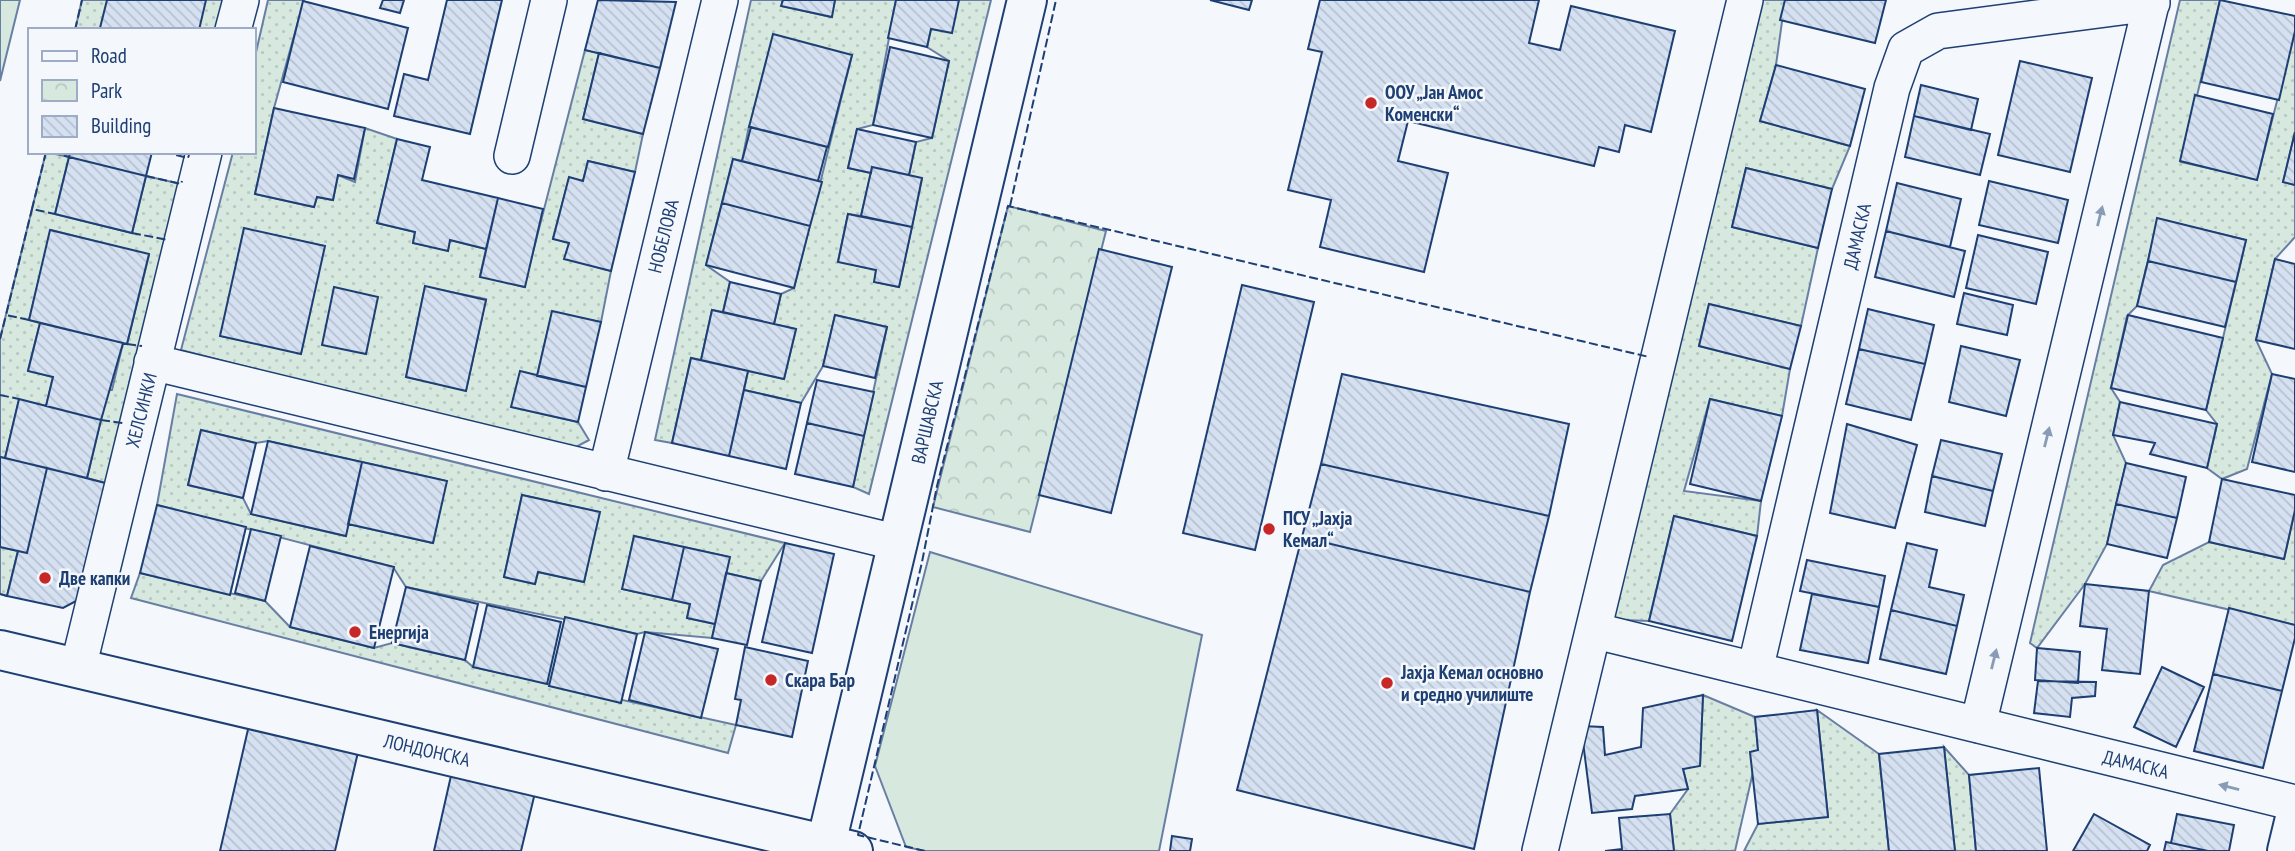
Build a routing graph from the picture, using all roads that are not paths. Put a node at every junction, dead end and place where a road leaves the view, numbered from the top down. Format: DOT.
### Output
graph roads {
  1 [pos="241,0"];
  2 [pos="549,0"];
  3 [pos="720,0"];
  4 [pos="1027,0"];
  5 [pos="1745,0"];
  6 [pos="2152,1"];
  7 [pos="234,28"];
  8 [pos="204,154"];
  9 [pos="512,156"];
  10 [pos="152,362"];
  11 [pos="606,473"];
  12 [pos="899,543"];
  13 [pos="1595,631"];
  14 [pos="0,650"];
  15 [pos="78,668"];
  16 [pos="1755,670"];
  17 [pos="1978,725"];
  18 [pos="2295,803"];
  19 [pos="2295,818"];
  20 [pos="840,848"];
  21 [pos="1540,851"];
  22 [pos="2287,851"];
  1 -- 7 [label="street"];
  2 -- 9 [label="street"];
  3 -- 11 [label="street, НОБЕЛОВА"];
  4 -- 12 [label="street, ВАРШАВСКА"];
  5 -- 13 [label="street"];
  6 -- 16 [label="street, ДАМАСКА"];
  17 -- 6 [label="street, ДАМАСКА, one-way"];
  8 -- 10 [label="street, ХЕЛСИНКИ"];
  10 -- 11 [label="street"];
  10 -- 15 [label="street, ХЕЛСИНКИ"];
  11 -- 12 [label="street"];
  12 -- 20 [label="street, ВАРШАВСКА"];
  13 -- 16 [label="street, ДАМАСКА"];
  13 -- 21 [label="street"];
  14 -- 15 [label="street, ЛОНДОНСКА"];
  15 -- 20 [label="street, ЛОНДОНСКА"];
  16 -- 17 [label="street, ДАМАСКА"];
  18 -- 17 [label="street, ДАМАСКА, one-way"];
  19 -- 22 [label="street"];
}
